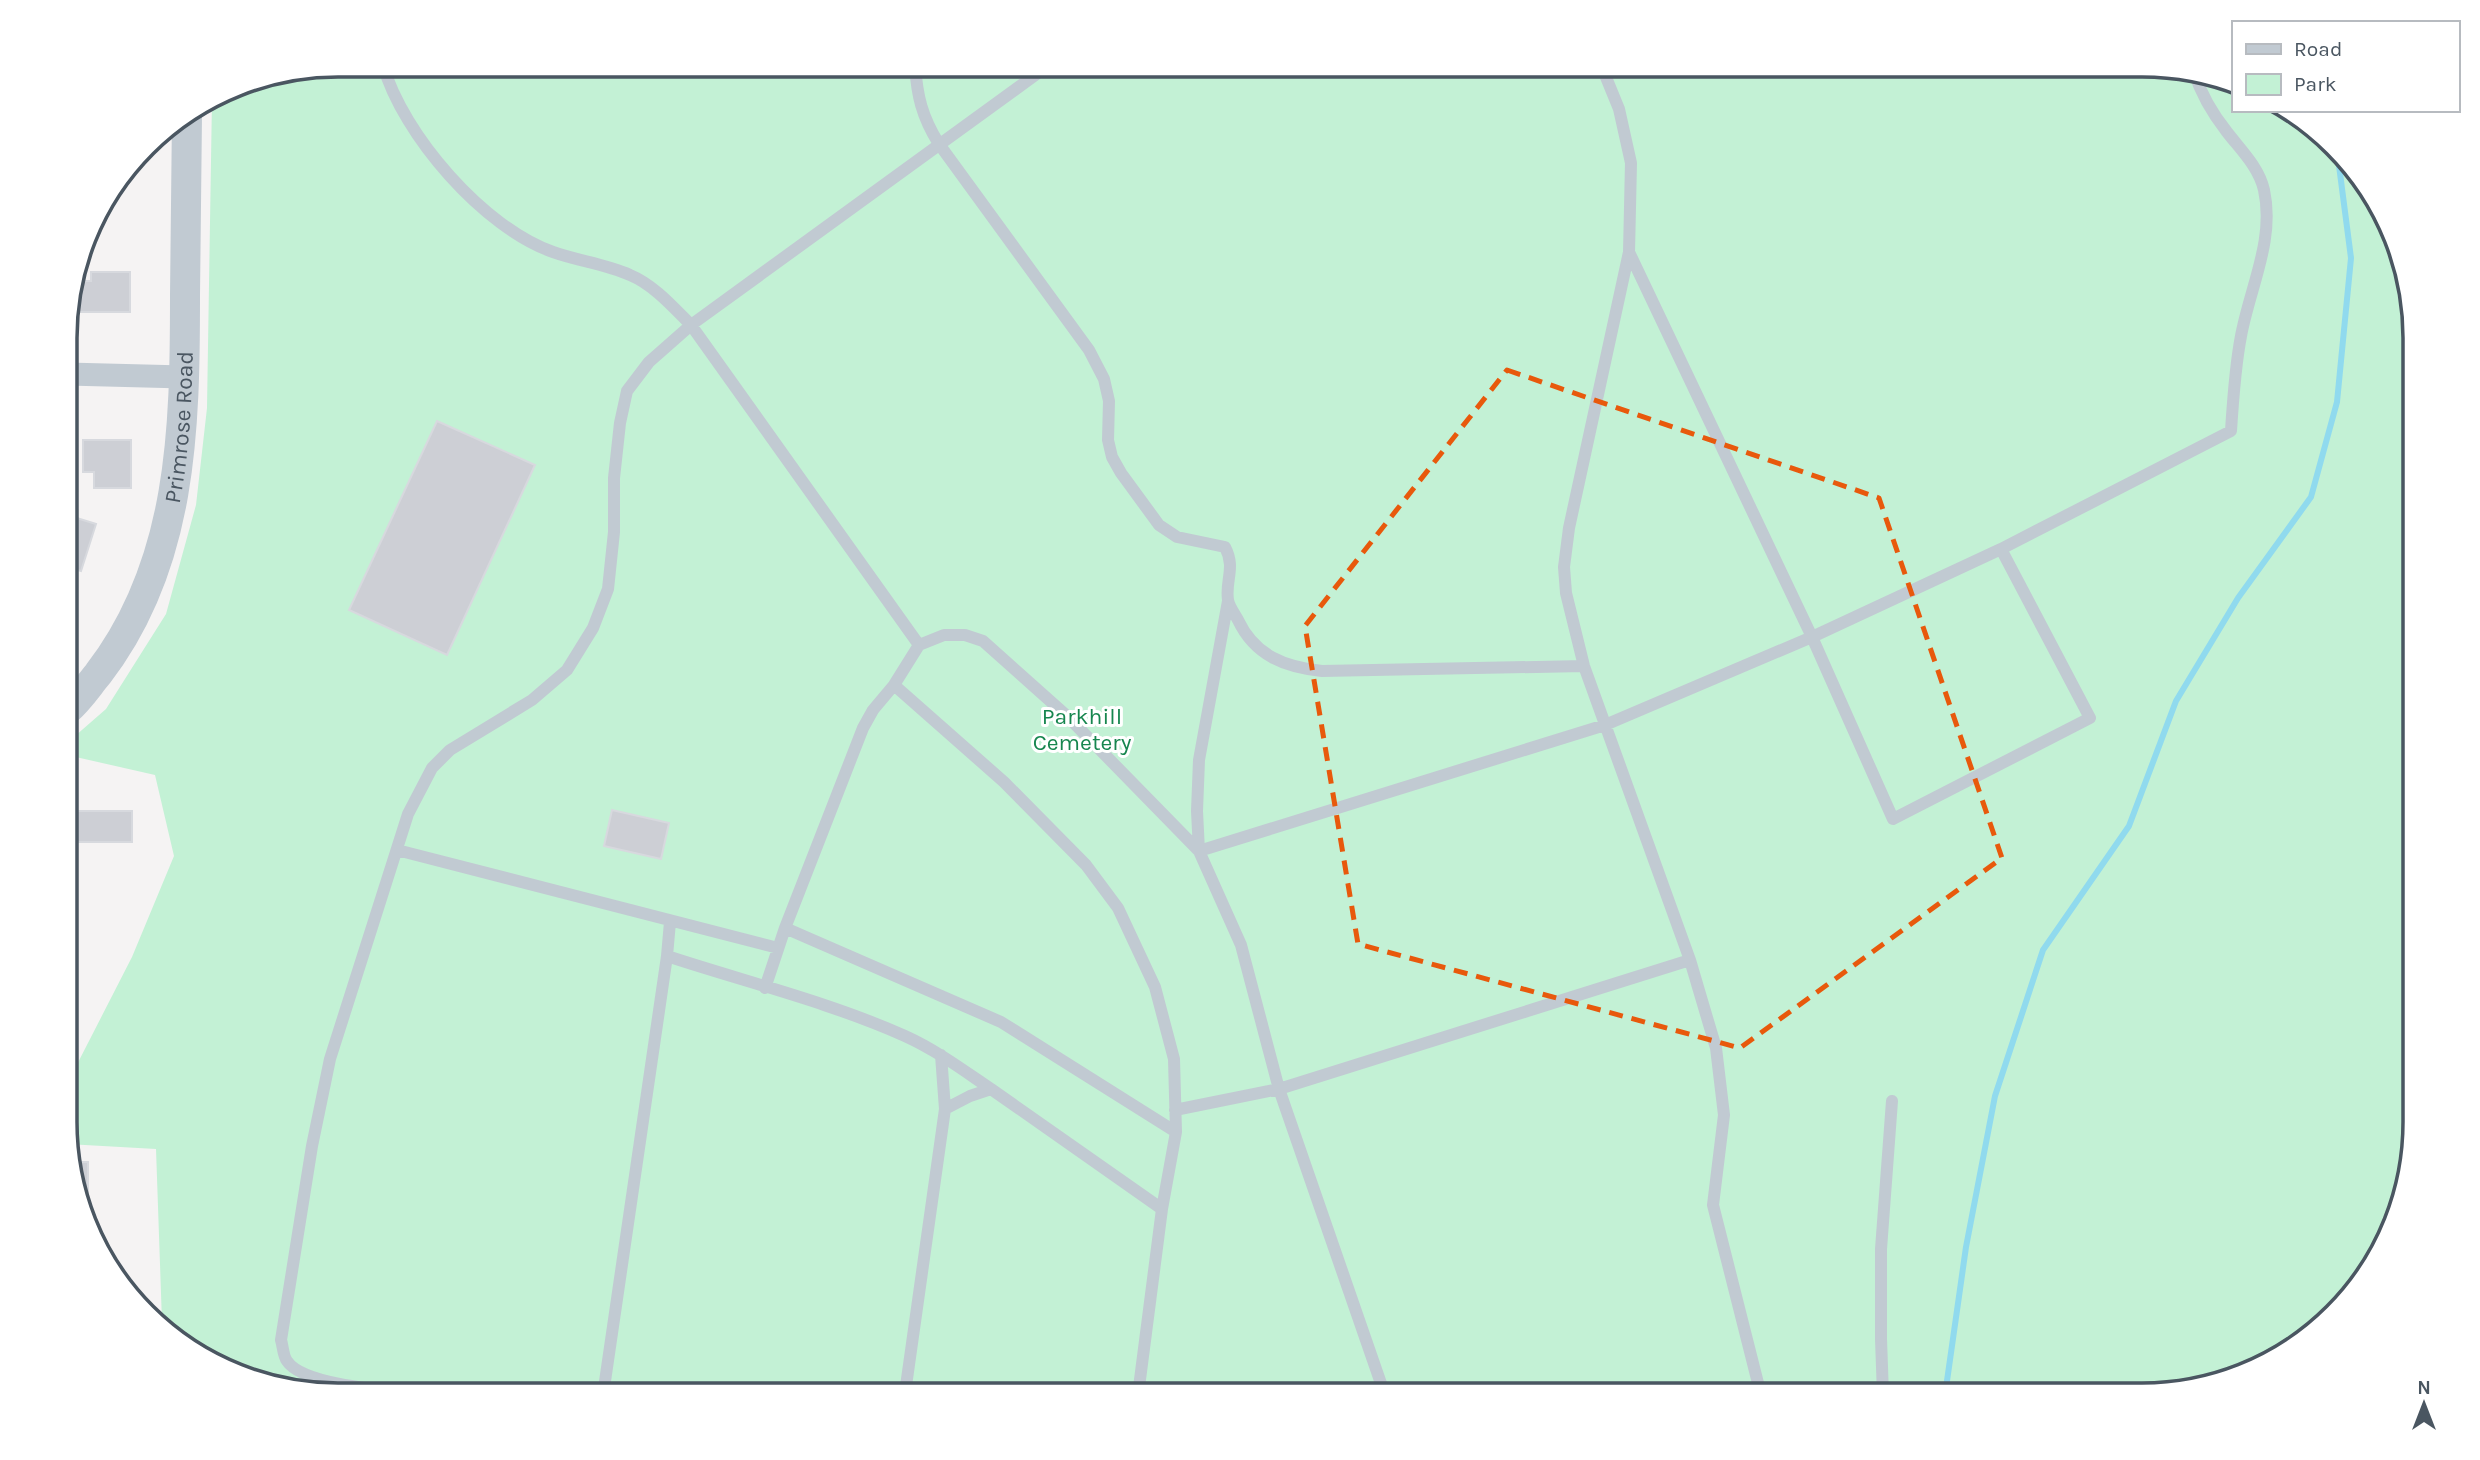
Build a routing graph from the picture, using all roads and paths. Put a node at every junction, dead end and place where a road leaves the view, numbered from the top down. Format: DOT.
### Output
graph roads {
  1 [pos="388,77"];
  2 [pos="915,77"];
  3 [pos="1032,77"];
  4 [pos="1606,77"];
  5 [pos="2197,83"];
  6 [pos="187,125"];
  7 [pos="939,144"];
  8 [pos="1629,252"];
  9 [pos="691,326"];
  10 [pos="77,373"];
  11 [pos="184,377"];
  12 [pos="2001,548"];
  13 [pos="1228,601"];
  14 [pos="1812,637"];
  15 [pos="919,645"];
  16 [pos="1584,666"];
  17 [pos="894,685"];
  18 [pos="77,698"];
  19 [pos="1605,725"];
  20 [pos="397,850"];
  21 [pos="1199,851"];
  22 [pos="670,922"];
  23 [pos="785,928"];
  24 [pos="778,948"];
  25 [pos="667,956"];
  26 [pos="1689,960"];
  27 [pos="765,988"];
  28 [pos="940,1055"];
  29 [pos="991,1089"];
  30 [pos="1279,1089"];
  31 [pos="1892,1101"];
  32 [pos="946,1109"];
  33 [pos="1175,1110"];
  34 [pos="1176,1132"];
  35 [pos="1162,1209"];
  36 [pos="332,1383"];
  37 [pos="605,1383"];
  38 [pos="907,1383"];
  39 [pos="1140,1383"];
  40 [pos="1381,1383"];
  41 [pos="1758,1383"];
  42 [pos="1883,1383"];
  1 -- 9 [label="lane"];
  2 -- 7 [label="lane"];
  3 -- 7 [label="lane"];
  4 -- 8 [label="lane"];
  5 -- 12 [label="lane"];
  6 -- 11 [label="street, Primrose Road"];
  7 -- 9 [label="lane"];
  7 -- 13 [label="lane"];
  8 -- 14 [label="lane"];
  8 -- 16 [label="lane"];
  9 -- 15 [label="lane"];
  9 -- 20 [label="lane"];
  10 -- 11 [label="street"];
  11 -- 18 [label="street, Primrose Road"];
  12 -- 14 [label="lane"];
  12 -- 14 [label="lane"];
  13 -- 16 [label="lane"];
  13 -- 21 [label="lane"];
  14 -- 19 [label="lane"];
  15 -- 17 [label="lane"];
  15 -- 21 [label="lane"];
  16 -- 19 [label="lane"];
  17 -- 23 [label="lane"];
  17 -- 33 [label="lane"];
  19 -- 21 [label="lane"];
  19 -- 26 [label="lane"];
  20 -- 22 [label="lane"];
  20 -- 36 [label="lane"];
  21 -- 30 [label="lane"];
  22 -- 24 [label="lane"];
  22 -- 25 [label="lane"];
  23 -- 24 [label="lane"];
  23 -- 34 [label="lane"];
  24 -- 27 [label="lane"];
  25 -- 27 [label="lane"];
  25 -- 37 [label="lane"];
  26 -- 30 [label="lane"];
  26 -- 41 [label="lane"];
  27 -- 28 [label="lane"];
  28 -- 29 [label="lane"];
  28 -- 32 [label="lane"];
  29 -- 32 [label="lane"];
  29 -- 35 [label="lane"];
  30 -- 33 [label="lane"];
  30 -- 40 [label="lane"];
  31 -- 42 [label="lane"];
  32 -- 38 [label="lane"];
  33 -- 34 [label="lane"];
  34 -- 35 [label="lane"];
  35 -- 39 [label="lane"];
}
